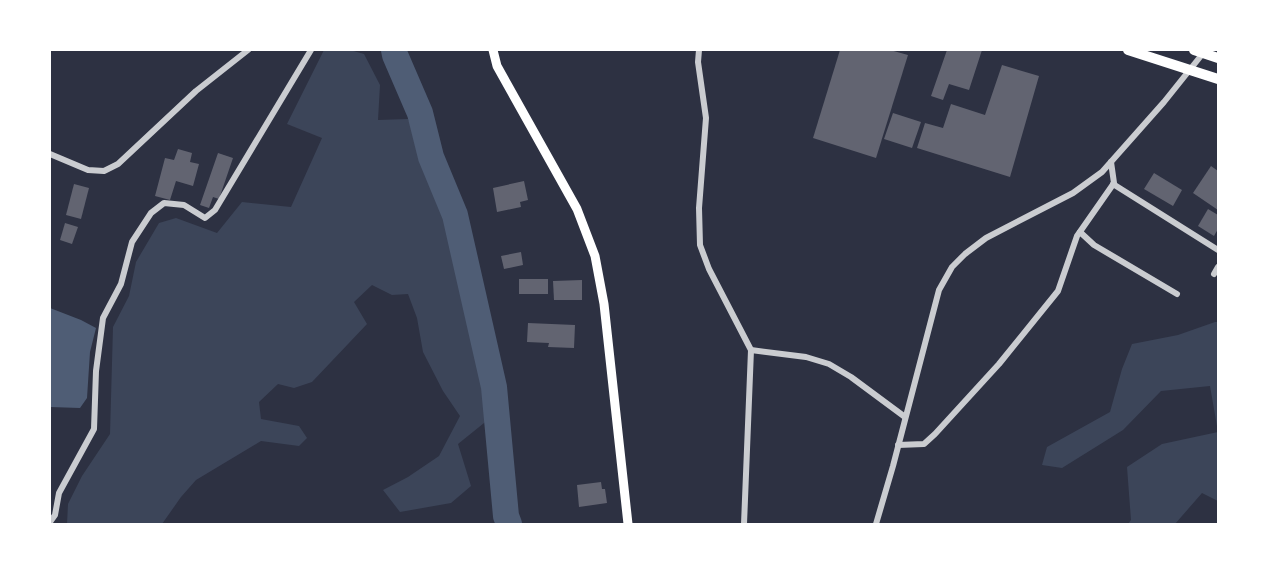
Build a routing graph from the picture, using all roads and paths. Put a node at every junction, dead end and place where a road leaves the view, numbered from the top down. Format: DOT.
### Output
graph roads {
  1 [pos="248,50"];
  2 [pos="311,50"];
  3 [pos="493,50"];
  4 [pos="699,50"];
  5 [pos="1128,50"];
  6 [pos="1201,50"];
  7 [pos="1218,58"];
  8 [pos="1190,69"];
  9 [pos="1218,79"];
  10 [pos="50,154"];
  11 [pos="1111,162"];
  12 [pos="1113,184"];
  13 [pos="1080,232"];
  14 [pos="1218,250"];
  15 [pos="1218,267"];
  16 [pos="1214,274"];
  17 [pos="1177,294"];
  18 [pos="751,350"];
  19 [pos="905,417"];
  20 [pos="898,444"];
  21 [pos="50,522"];
  22 [pos="627,525"];
  23 [pos="744,525"];
  24 [pos="876,525"];
  1 -- 10 [label="street"];
  2 -- 21 [label="street"];
  3 -- 22 [label="main road"];
  4 -- 18 [label="street"];
  5 -- 8 [label="highway"];
  6 -- 7 [label="highway"];
  6 -- 8 [label="street"];
  8 -- 9 [label="highway"];
  8 -- 11 [label="street"];
  11 -- 12 [label="street"];
  11 -- 19 [label="street"];
  12 -- 13 [label="street"];
  12 -- 14 [label="street"];
  13 -- 17 [label="street"];
  13 -- 20 [label="street"];
  15 -- 16 [label="street"];
  18 -- 19 [label="street"];
  18 -- 23 [label="street"];
  19 -- 20 [label="street"];
  20 -- 24 [label="street"];
}
